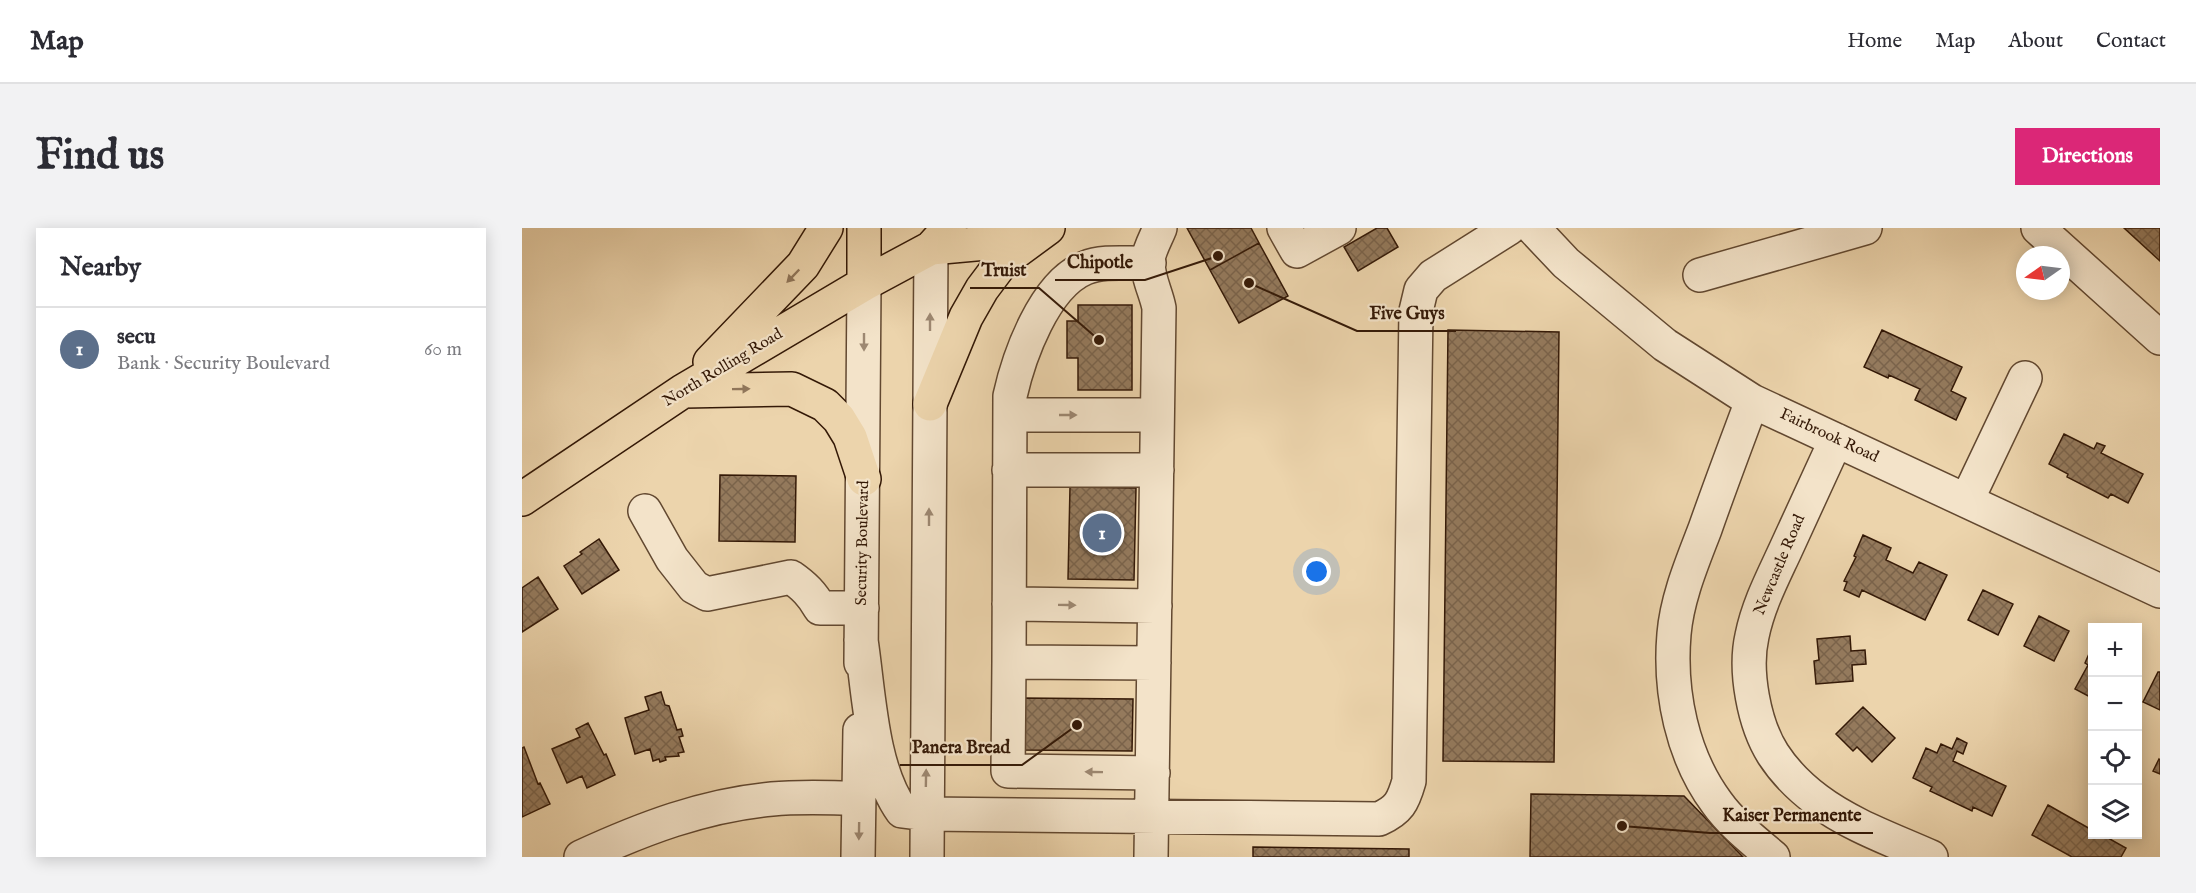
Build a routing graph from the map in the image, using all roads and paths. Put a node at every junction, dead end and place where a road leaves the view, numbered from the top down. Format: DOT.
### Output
graph roads {
  1 [pos="826,228"];
  2 [pos="864,228"];
  3 [pos="1013,228"];
  4 [pos="1048,228"];
  5 [pos="1160,228"];
  6 [pos="1284,228"];
  7 [pos="1339,228"];
  8 [pos="1509,228"];
  9 [pos="1533,228"];
  10 [pos="1865,228"];
  11 [pos="2038,228"];
  12 [pos="937,235"];
  13 [pos="1149,263"];
  14 [pos="1700,275"];
  15 [pos="864,284"];
  16 [pos="2160,338"];
  17 [pos="2025,378"];
  18 [pos="682,391"];
  19 [pos="1752,401"];
  20 [pos="930,404"];
  21 [pos="1010,415"];
  22 [pos="1157,415"];
  23 [pos="1836,440"];
  24 [pos="1010,470"];
  25 [pos="1157,470"];
  26 [pos="864,479"];
  27 [pos="522,499"];
  28 [pos="1967,500"];
  29 [pos="645,511"];
  30 [pos="2160,591"];
  31 [pos="1009,604"];
  32 [pos="1155,606"];
  33 [pos="862,608"];
  34 [pos="861,640"];
  35 [pos="1009,662"];
  36 [pos="1154,663"];
  37 [pos="1153,773"];
  38 [pos="859,798"];
  39 [pos="926,814"];
  40 [pos="1152,817"];
  41 [pos="581,857"];
  42 [pos="858,857"];
  43 [pos="927,857"];
  44 [pos="1151,857"];
  45 [pos="1773,857"];
  46 [pos="1931,857"];
  1 -- 18 [label="main road, one-way"];
  2 -- 15 [label="main road, Security Boulevard"];
  3 -- 12 [label="main road, North Rolling Road"];
  4 -- 20 [label="main road"];
  5 -- 13 [label="street"];
  6 -- 7 [label="street"];
  8 -- 40 [label="street"];
  9 -- 19 [label="street, Fairbrook Road"];
  10 -- 14 [label="street"];
  11 -- 16 [label="street"];
  12 -- 15 [label="main road, North Rolling Road"];
  20 -- 12 [label="street, one-way"];
  13 -- 21 [label="street"];
  13 -- 22 [label="street"];
  15 -- 18 [label="main road, North Rolling Road"];
  15 -- 26 [label="street, Security Boulevard, one-way"];
  17 -- 28 [label="street"];
  18 -- 26 [label="main road, one-way"];
  18 -- 27 [label="main road, North Rolling Road"];
  19 -- 23 [label="street, Fairbrook Road"];
  19 -- 45 [label="street"];
  39 -- 20 [label="street, one-way"];
  21 -- 22 [label="street, one-way"];
  21 -- 24 [label="street"];
  22 -- 25 [label="street"];
  23 -- 28 [label="street, Fairbrook Road"];
  23 -- 46 [label="street, Newcastle Road"];
  24 -- 25 [label="street"];
  24 -- 31 [label="street"];
  25 -- 32 [label="street"];
  26 -- 33 [label="street, Security Boulevard"];
  28 -- 30 [label="street, Fairbrook Road"];
  29 -- 33 [label="street"];
  31 -- 32 [label="street, one-way"];
  31 -- 35 [label="street"];
  32 -- 36 [label="street"];
  33 -- 34 [label="street, Security Boulevard"];
  34 -- 38 [label="street, Security Boulevard"];
  34 -- 39 [label="street"];
  35 -- 36 [label="street"];
  37 -- 35 [label="street, one-way"];
  36 -- 37 [label="street"];
  37 -- 40 [label="street"];
  38 -- 41 [label="street"];
  38 -- 42 [label="street, Security Boulevard, one-way"];
  39 -- 40 [label="street"];
  39 -- 43 [label="street"];
  40 -- 44 [label="street"];
}
